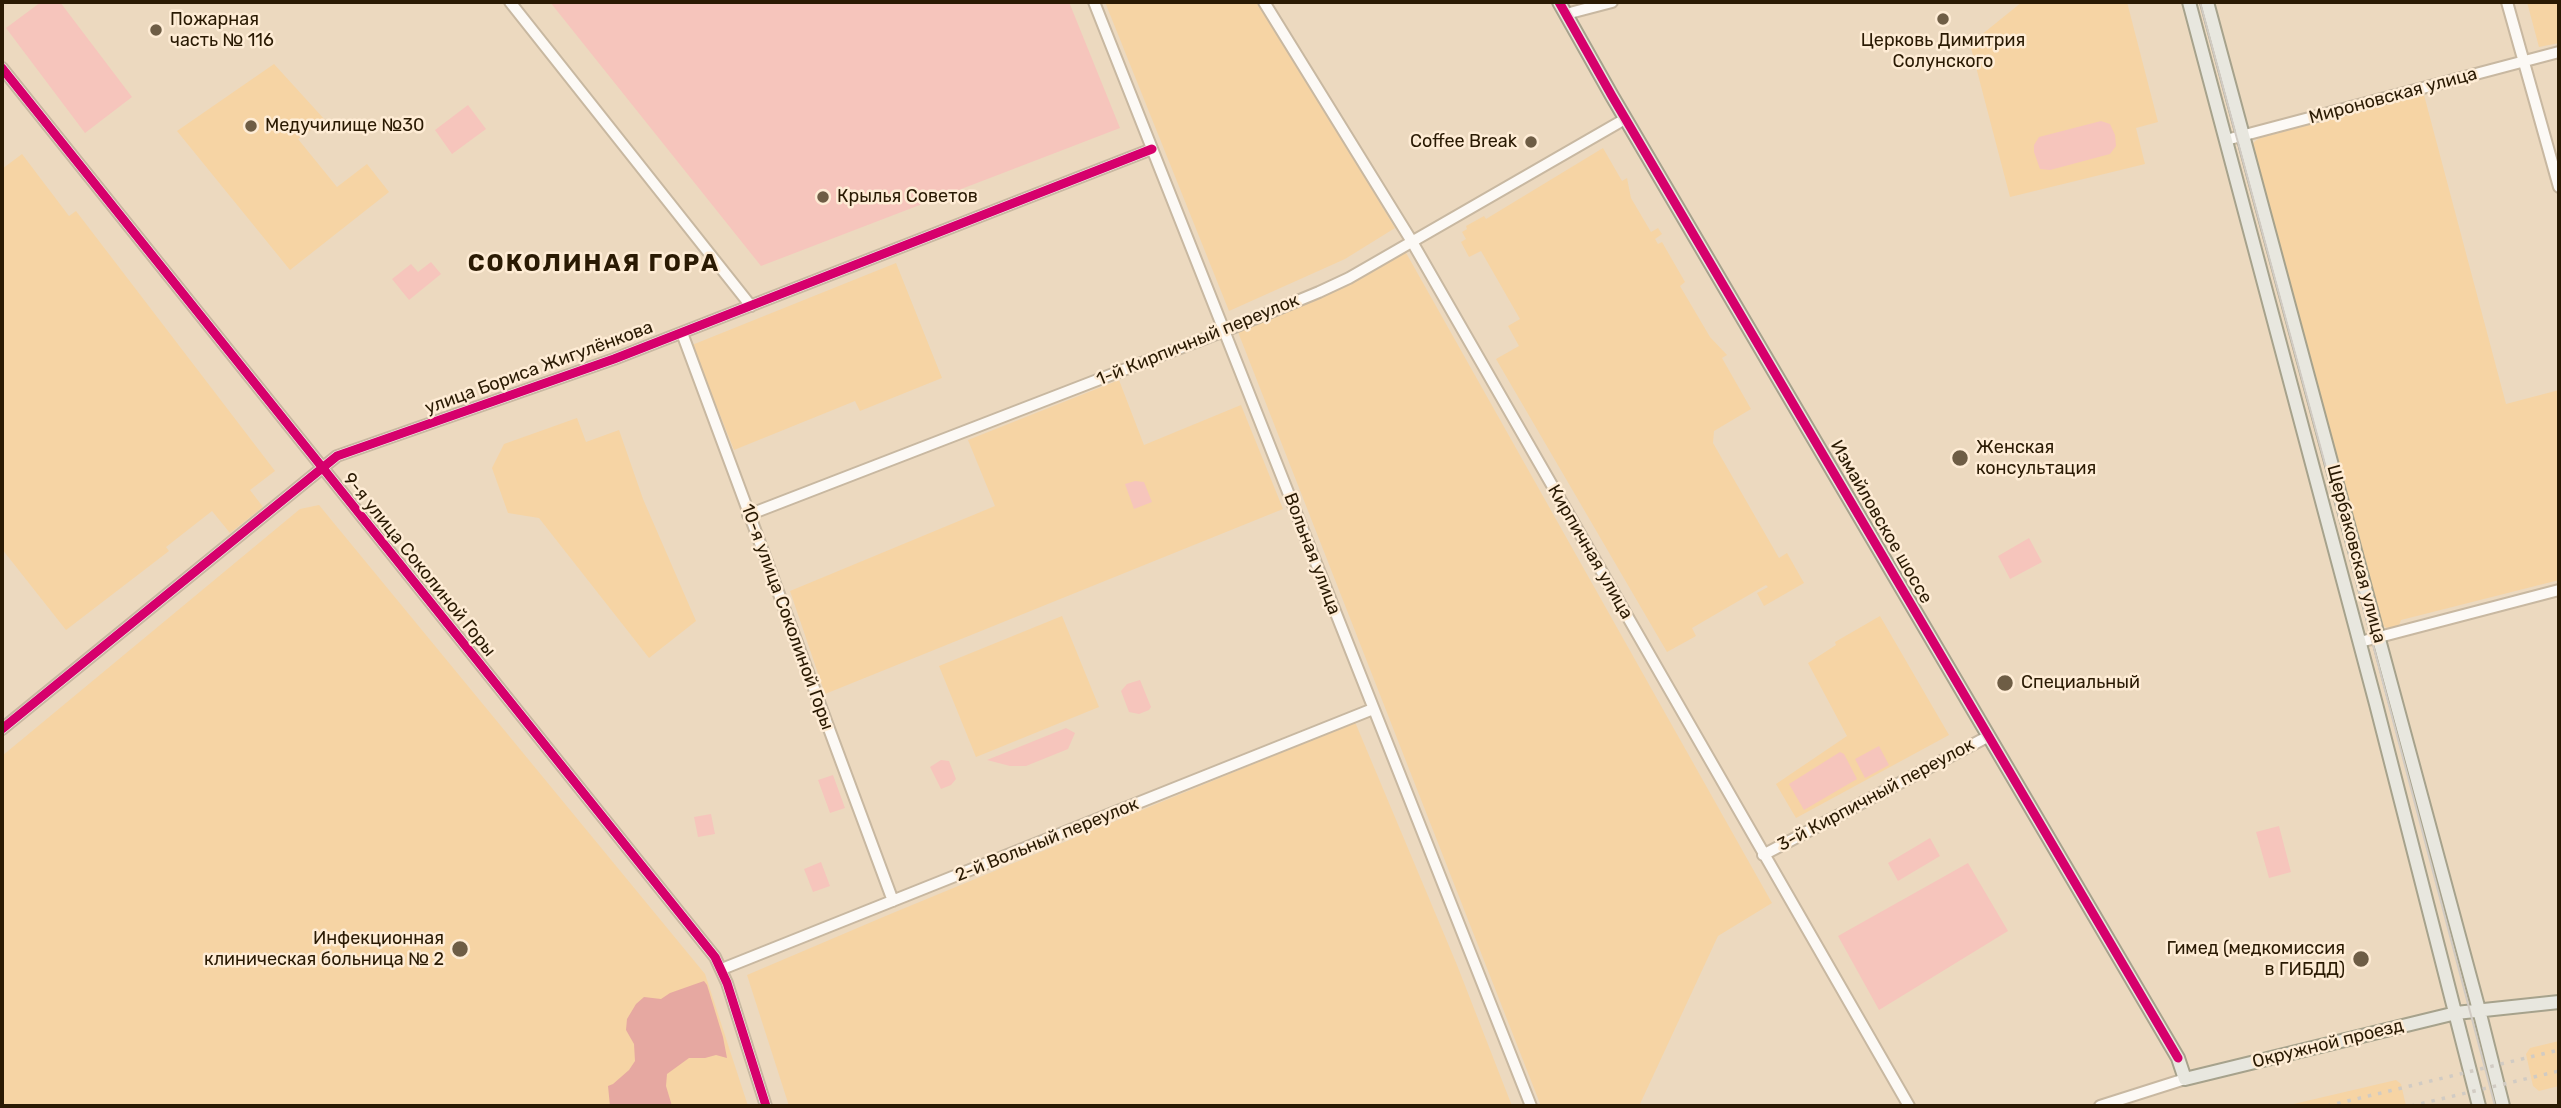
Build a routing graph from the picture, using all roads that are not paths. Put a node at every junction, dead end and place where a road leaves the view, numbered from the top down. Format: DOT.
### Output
graph roads {
  1 [pos="510,2"];
  2 [pos="1094,2"];
  3 [pos="1264,2"];
  4 [pos="1559,2"];
  5 [pos="1612,2"];
  6 [pos="2189,2"];
  7 [pos="2207,2"];
  8 [pos="2507,2"];
  9 [pos="1566,14"];
  10 [pos="2559,52"];
  11 [pos="2524,61"];
  12 [pos="2,68"];
  13 [pos="1625,119"];
  14 [pos="2243,136"];
  15 [pos="2226,141"];
  16 [pos="1152,149"];
  17 [pos="2559,187"];
  18 [pos="1411,240"];
  19 [pos="751,306"];
  20 [pos="1224,331"];
  21 [pos="682,333"];
  22 [pos="322,469"];
  23 [pos="748,515"];
  24 [pos="2559,590"];
  25 [pos="2378,637"];
  26 [pos="2360,642"];
  27 [pos="1373,709"];
  28 [pos="2,729"];
  29 [pos="1989,736"];
  30 [pos="1763,855"];
  31 [pos="893,901"];
  32 [pos="722,969"];
  33 [pos="2559,1002"];
  34 [pos="2479,1010"];
  35 [pos="2456,1013"];
  36 [pos="2185,1079"];
  37 [pos="766,1106"];
  38 [pos="1531,1106"];
  39 [pos="1909,1106"];
  40 [pos="2100,1106"];
  41 [pos="2479,1106"];
  42 [pos="2503,1106"];
  1 -- 19 [label="street"];
  2 -- 16 [label="street, Вольная улица"];
  3 -- 18 [label="street, Кирпичная улица"];
  4 -- 9 [label="main road, Измайловское шоссе"];
  5 -- 9 [label="street"];
  6 -- 15 [label="main road, Щербаковская улица"];
  7 -- 14 [label="main road, Щербаковская улица"];
  8 -- 11 [label="street"];
  9 -- 13 [label="main road, Измайловское шоссе"];
  10 -- 11 [label="street, Мироновская улица"];
  11 -- 14 [label="street, Мироновская улица"];
  11 -- 17 [label="street"];
  12 -- 22 [label="street, 9-я улица Соколиной Горы"];
  13 -- 18 [label="street, 1-й Кирпичный переулок"];
  13 -- 29 [label="main road, Измайловское шоссе"];
  14 -- 15 [label="street, Мироновская улица"];
  14 -- 25 [label="main road, Щербаковская улица"];
  15 -- 26 [label="main road, Щербаковская улица"];
  16 -- 19 [label="street, улица Бориса Жигулёнкова"];
  16 -- 20 [label="street, Вольная улица"];
  18 -- 20 [label="street, 1-й Кирпичный переулок"];
  18 -- 30 [label="street, Кирпичная улица"];
  19 -- 21 [label="street, улица Бориса Жигулёнкова"];
  20 -- 23 [label="street, 1-й Кирпичный переулок"];
  20 -- 27 [label="street, Вольная улица"];
  21 -- 22 [label="street, улица Бориса Жигулёнкова"];
  21 -- 23 [label="street, 10-я улица Соколиной Горы"];
  22 -- 28 [label="street, улица Бориса Жигулёнкова"];
  22 -- 32 [label="street, 9-я улица Соколиной Горы"];
  23 -- 31 [label="street, 10-я улица Соколиной Горы"];
  24 -- 25 [label="street"];
  25 -- 26 [label="street"];
  25 -- 34 [label="main road, Щербаковская улица"];
  26 -- 35 [label="main road, Щербаковская улица"];
  27 -- 31 [label="street, 2-й Вольный переулок"];
  27 -- 38 [label="street, Вольная улица"];
  29 -- 30 [label="street, 3-й Кирпичный переулок"];
  29 -- 36 [label="main road, Измайловское шоссе"];
  30 -- 39 [label="street, Кирпичная улица"];
  31 -- 32 [label="street, 2-й Вольный переулок"];
  32 -- 37 [label="street, 9-я улица Соколиной Горы"];
  33 -- 34 [label="main road, Окружной проезд"];
  34 -- 35 [label="main road, Окружной проезд"];
  34 -- 42 [label="main road, Щербаковская улица"];
  35 -- 36 [label="main road, Окружной проезд"];
  35 -- 41 [label="main road, Щербаковская улица"];
  36 -- 40 [label="street, Окружной проезд"];
}
